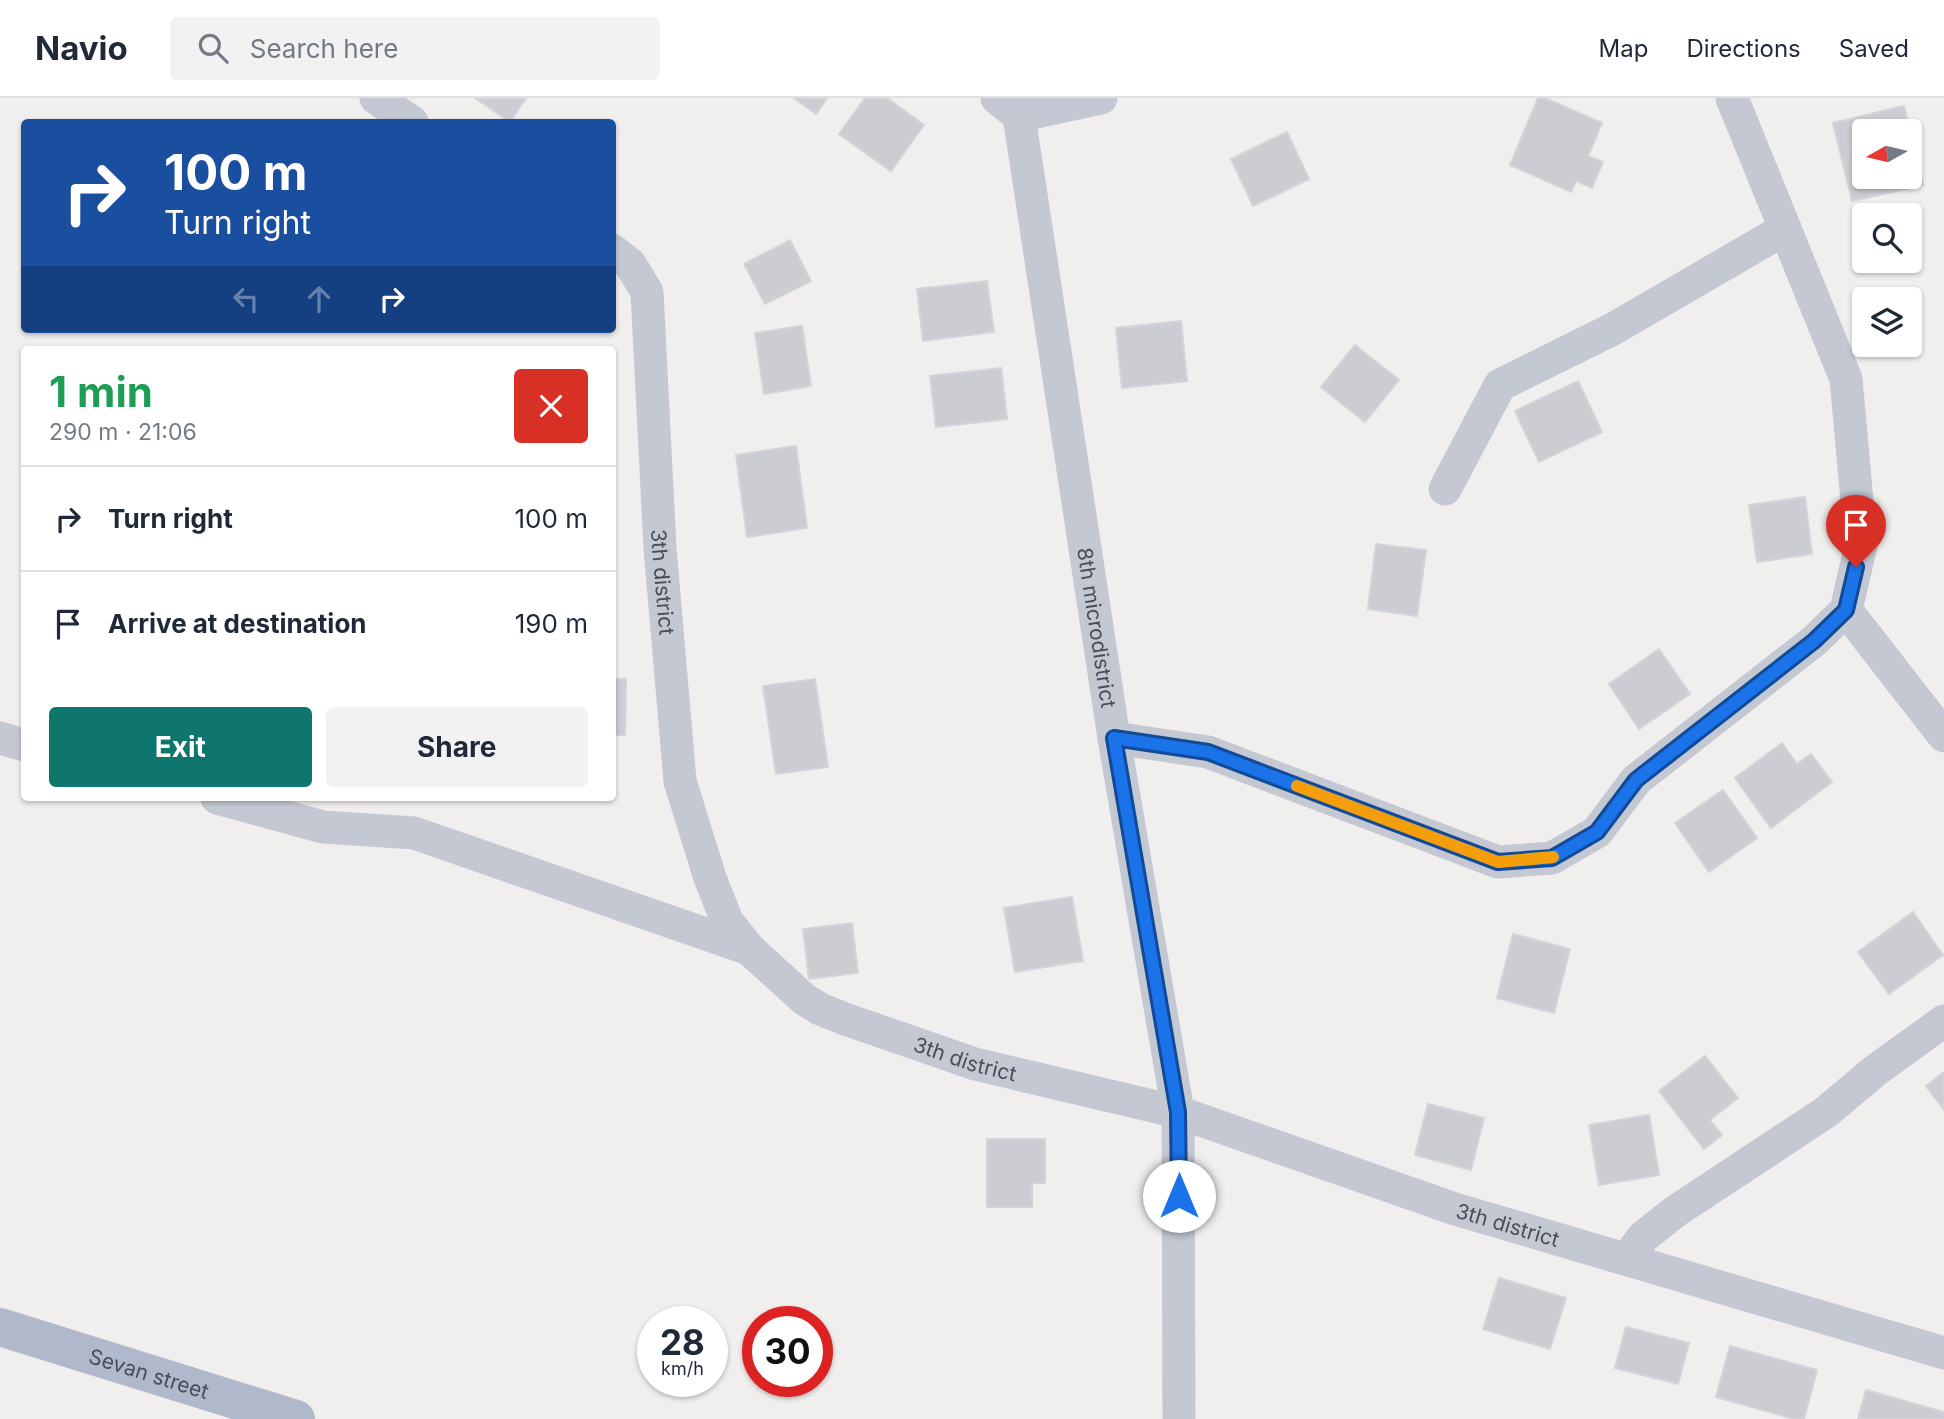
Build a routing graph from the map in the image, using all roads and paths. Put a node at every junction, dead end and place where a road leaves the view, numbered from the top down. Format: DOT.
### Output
graph roads {
  1 [pos="376,98"];
  2 [pos="1101,98"];
  3 [pos="1732,98"];
  4 [pos="1008,107"];
  5 [pos="408,119"];
  6 [pos="1785,229"];
  7 [pos="616,253"];
  8 [pos="1445,489"];
  9 [pos="1846,610"];
  10 [pos="1944,736"];
  11 [pos="0,738"];
  12 [pos="1114,738"];
  13 [pos="21,744"];
  14 [pos="227,801"];
  15 [pos="750,949"];
  16 [pos="1944,1021"];
  17 [pos="1178,1112"];
  18 [pos="1627,1259"];
  19 [pos="0,1327"];
  20 [pos="1944,1353"];
  21 [pos="296,1419"];
  22 [pos="1179,1419"];
  1 -- 5 [label="street"];
  2 -- 4 [label="street"];
  3 -- 6 [label="street"];
  4 -- 12 [label="street, 8th microdistrict"];
  6 -- 8 [label="street"];
  6 -- 9 [label="street"];
  7 -- 15 [label="street, 3th district"];
  9 -- 10 [label="street"];
  9 -- 12 [label="street"];
  11 -- 13 [label="street"];
  12 -- 17 [label="street, 8th microdistrict"];
  14 -- 15 [label="street"];
  15 -- 17 [label="street, 3th district"];
  16 -- 18 [label="street"];
  17 -- 18 [label="street, 3th district"];
  17 -- 22 [label="street, 8th microdistrict"];
  18 -- 20 [label="street, 3th district"];
  19 -- 21 [label="main road, Sevan street"];
}
